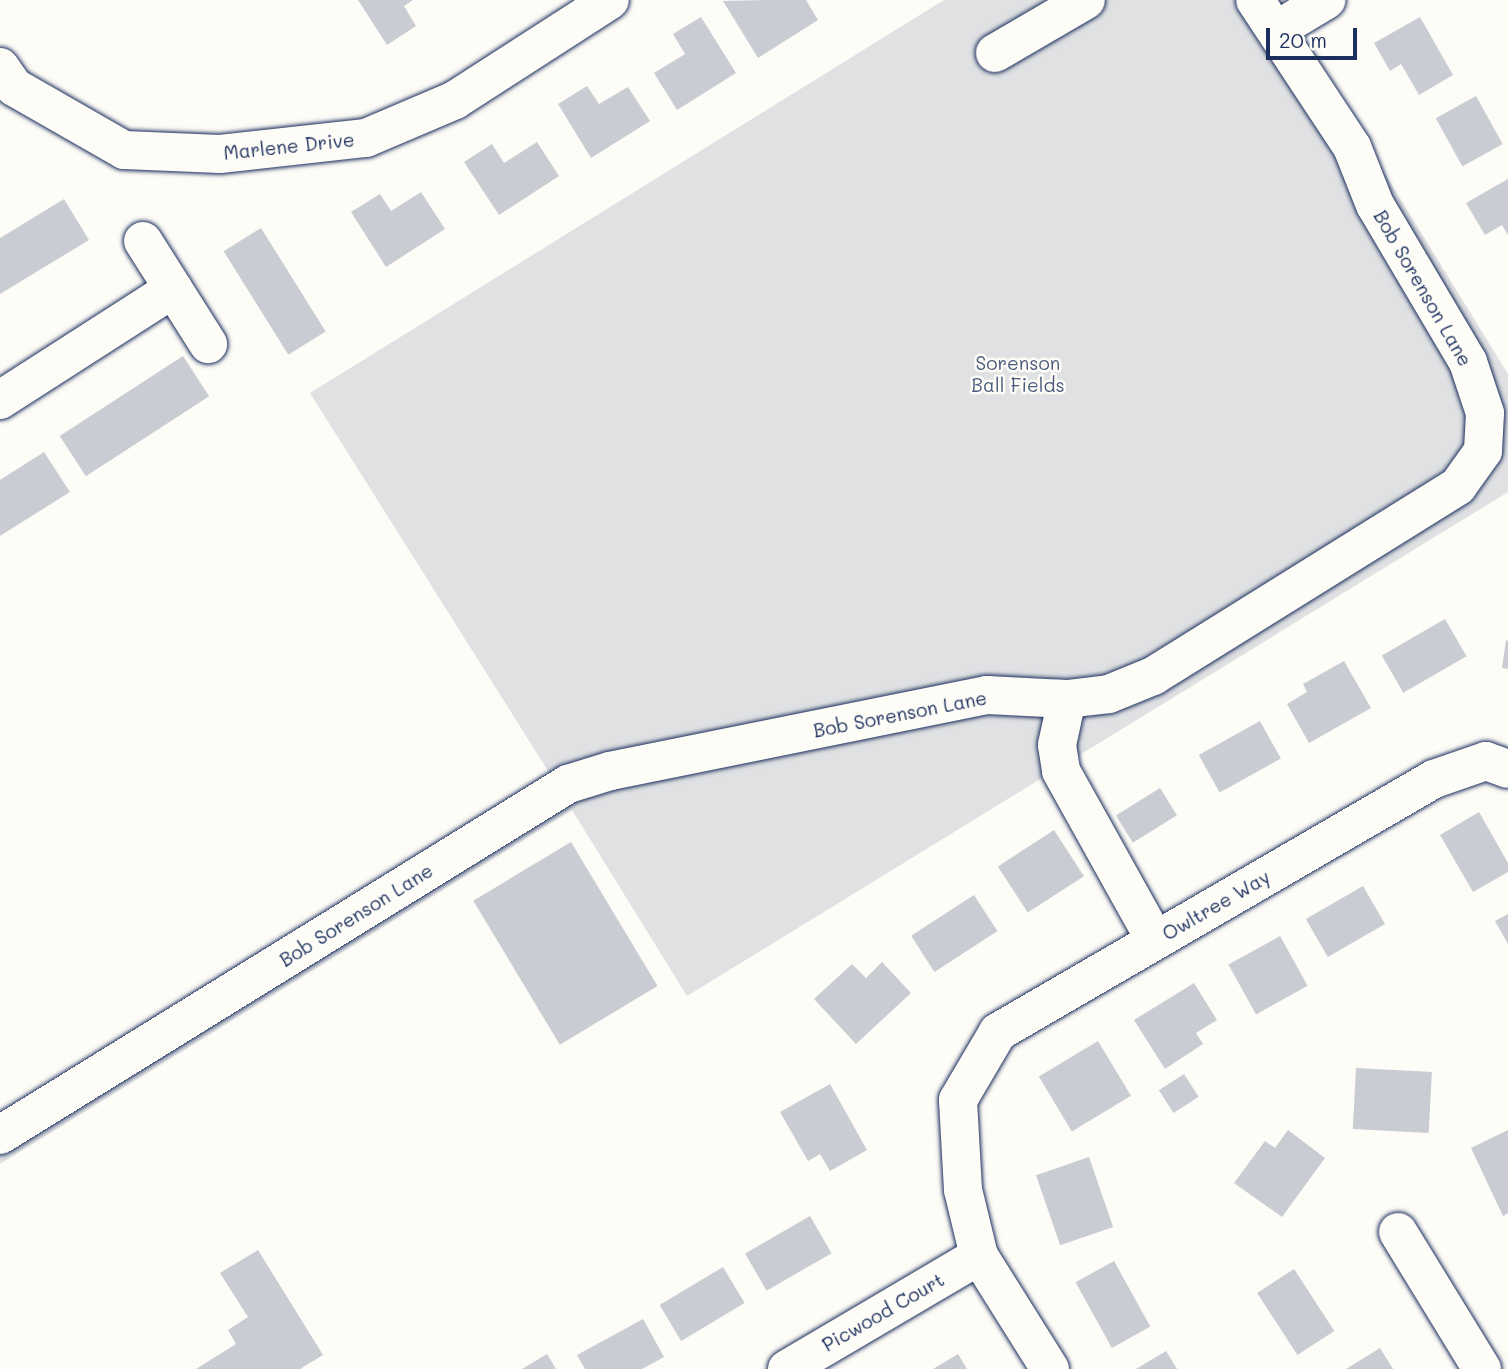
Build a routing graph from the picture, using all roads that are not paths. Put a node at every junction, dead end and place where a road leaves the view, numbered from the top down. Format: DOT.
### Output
graph roads {
  1 [pos="610,0"];
  2 [pos="1086,0"];
  3 [pos="1255,0"];
  4 [pos="1326,0"];
  5 [pos="1293,20"];
  6 [pos="995,53"];
  7 [pos="0,67"];
  8 [pos="143,241"];
  9 [pos="173,289"];
  10 [pos="208,344"];
  11 [pos="0,400"];
  12 [pos="1068,699"];
  13 [pos="1508,769"];
  14 [pos="1155,940"];
  15 [pos="0,1135"];
  16 [pos="1398,1232"];
  17 [pos="979,1256"];
  18 [pos="787,1369"];
  19 [pos="1050,1369"];
  20 [pos="1482,1369"];
  1 -- 7 [label="street, Marlene Drive"];
  2 -- 6 [label="street"];
  3 -- 12 [label="street, Bob Sorenson Lane"];
  4 -- 5 [label="street"];
  8 -- 9 [label="street"];
  9 -- 10 [label="street"];
  9 -- 11 [label="street"];
  12 -- 14 [label="street"];
  12 -- 15 [label="street, Bob Sorenson Lane"];
  13 -- 14 [label="street, Owltree Way"];
  14 -- 17 [label="street, Owltree Way"];
  16 -- 20 [label="street"];
  17 -- 18 [label="street, Picwood Court"];
  17 -- 19 [label="street"];
}
